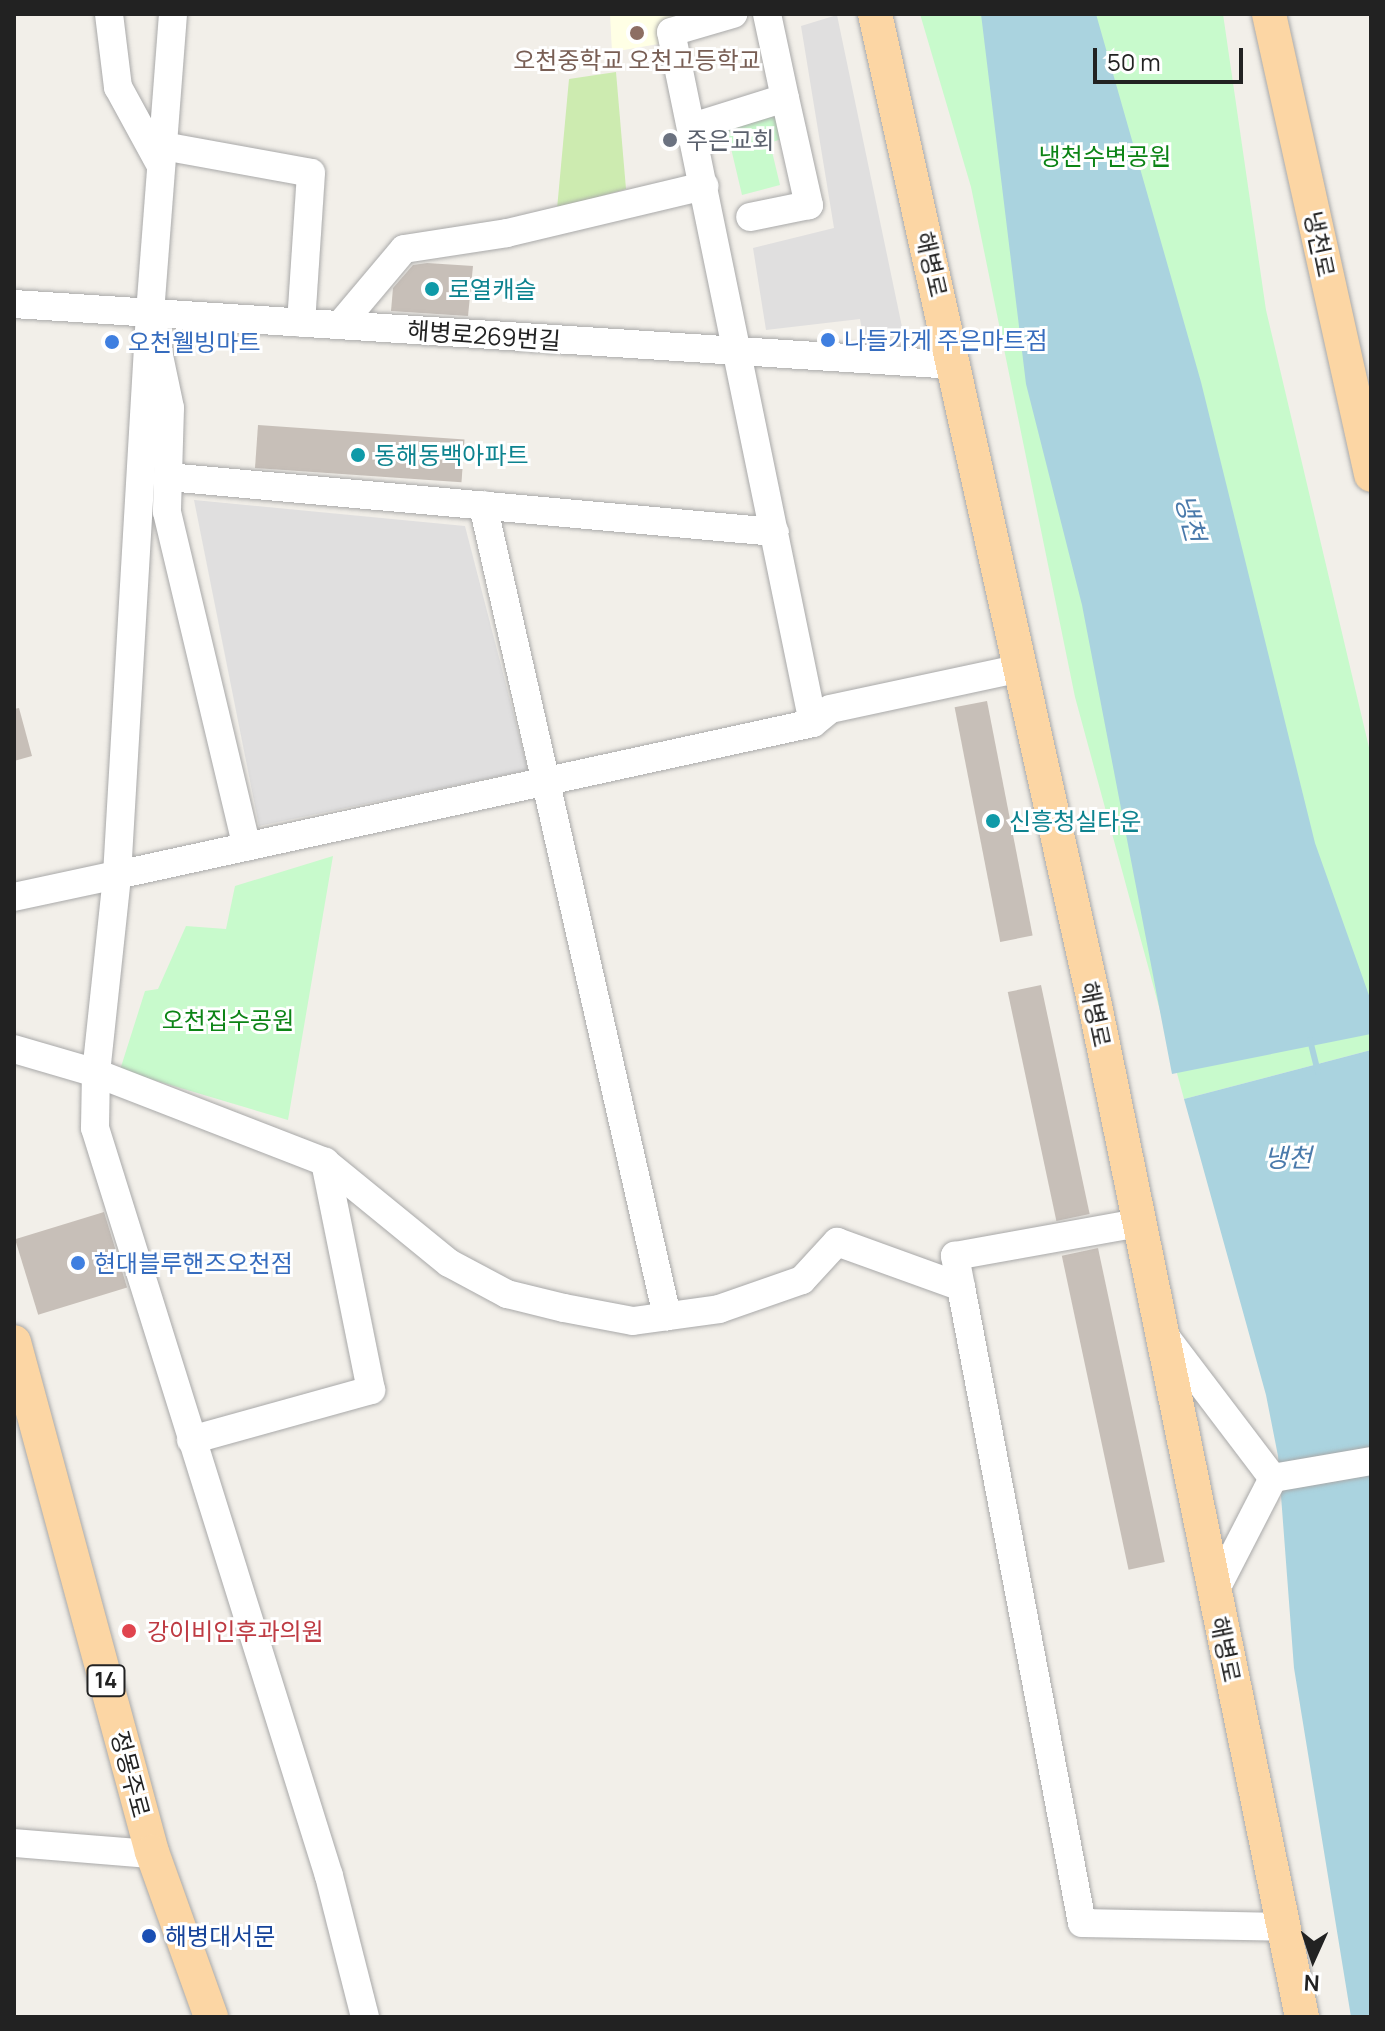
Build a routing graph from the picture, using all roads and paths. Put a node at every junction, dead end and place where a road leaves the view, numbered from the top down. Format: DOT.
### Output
graph roads {
  1 [pos="109,14"];
  2 [pos="173,14"];
  3 [pos="733,14"];
  4 [pos="767,14"];
  5 [pos="875,14"];
  6 [pos="1269,14"];
  7 [pos="785,98"];
  8 [pos="692,127"];
  9 [pos="162,156"];
  10 [pos="704,186"];
  11 [pos="750,217"];
  12 [pos="14,304"];
  13 [pos="150,313"];
  14 [pos="301,323"];
  15 [pos="340,325"];
  16 [pos="740,351"];
  17 [pos="955,365"];
  18 [pos="1360,371"];
  19 [pos="1371,475"];
  20 [pos="168,477"];
  21 [pos="483,505"];
  22 [pos="775,532"];
  23 [pos="1021,668"];
  24 [pos="813,723"];
  25 [pos="545,782"];
  26 [pos="247,847"];
  27 [pos="117,875"];
  28 [pos="14,897"];
  29 [pos="14,1049"];
  30 [pos="96,1073"];
  31 [pos="325,1162"];
  32 [pos="1139,1223"];
  33 [pos="961,1287"];
  34 [pos="667,1316"];
  35 [pos="1162,1332"];
  36 [pos="14,1342"];
  37 [pos="191,1440"];
  38 [pos="1371,1461"];
  39 [pos="1276,1478"];
  40 [pos="1215,1591"];
  41 [pos="14,1843"];
  42 [pos="152,1854"];
  43 [pos="1283,1927"];
  44 [pos="211,2017"];
  45 [pos="365,2017"];
  46 [pos="1302,2017"];
  1 -- 9 [label="street"];
  2 -- 9 [label="street"];
  3 -- 8 [label="street"];
  4 -- 7 [label="street"];
  5 -- 17 [label="main road, 해병로"];
  6 -- 18 [label="main road, 냉천로"];
  7 -- 8 [label="street"];
  7 -- 11 [label="street"];
  8 -- 10 [label="street"];
  9 -- 13 [label="street"];
  9 -- 14 [label="street"];
  10 -- 15 [label="street"];
  10 -- 16 [label="street"];
  12 -- 13 [label="street, 해병로269번길"];
  13 -- 14 [label="street, 해병로269번길"];
  13 -- 20 [label="street"];
  13 -- 27 [label="street"];
  14 -- 15 [label="street, 해병로269번길"];
  15 -- 16 [label="street, 해병로269번길"];
  16 -- 17 [label="street, 해병로269번길"];
  16 -- 22 [label="street"];
  17 -- 23 [label="main road, 해병로"];
  18 -- 19 [label="main road, 냉천로"];
  20 -- 21 [label="street"];
  20 -- 26 [label="street"];
  21 -- 22 [label="street"];
  21 -- 25 [label="street"];
  22 -- 24 [label="street"];
  23 -- 24 [label="street"];
  23 -- 32 [label="main road, 해병로"];
  24 -- 25 [label="street"];
  25 -- 26 [label="street"];
  25 -- 34 [label="street"];
  26 -- 27 [label="street"];
  27 -- 28 [label="street"];
  27 -- 30 [label="street"];
  29 -- 30 [label="street"];
  30 -- 31 [label="street"];
  30 -- 37 [label="street"];
  31 -- 34 [label="street"];
  31 -- 37 [label="street"];
  32 -- 33 [label="street"];
  32 -- 35 [label="main road, 해병로"];
  33 -- 34 [label="street"];
  33 -- 43 [label="street"];
  35 -- 39 [label="street"];
  35 -- 40 [label="main road, 해병로"];
  36 -- 42 [label="main road, 정몽주로 / 14"];
  37 -- 45 [label="street"];
  38 -- 39 [label="street"];
  39 -- 40 [label="street"];
  40 -- 43 [label="main road, 해병로"];
  41 -- 42 [label="street"];
  42 -- 44 [label="main road, 정몽주로 / 14"];
  43 -- 46 [label="main road, 해병로"];
}
